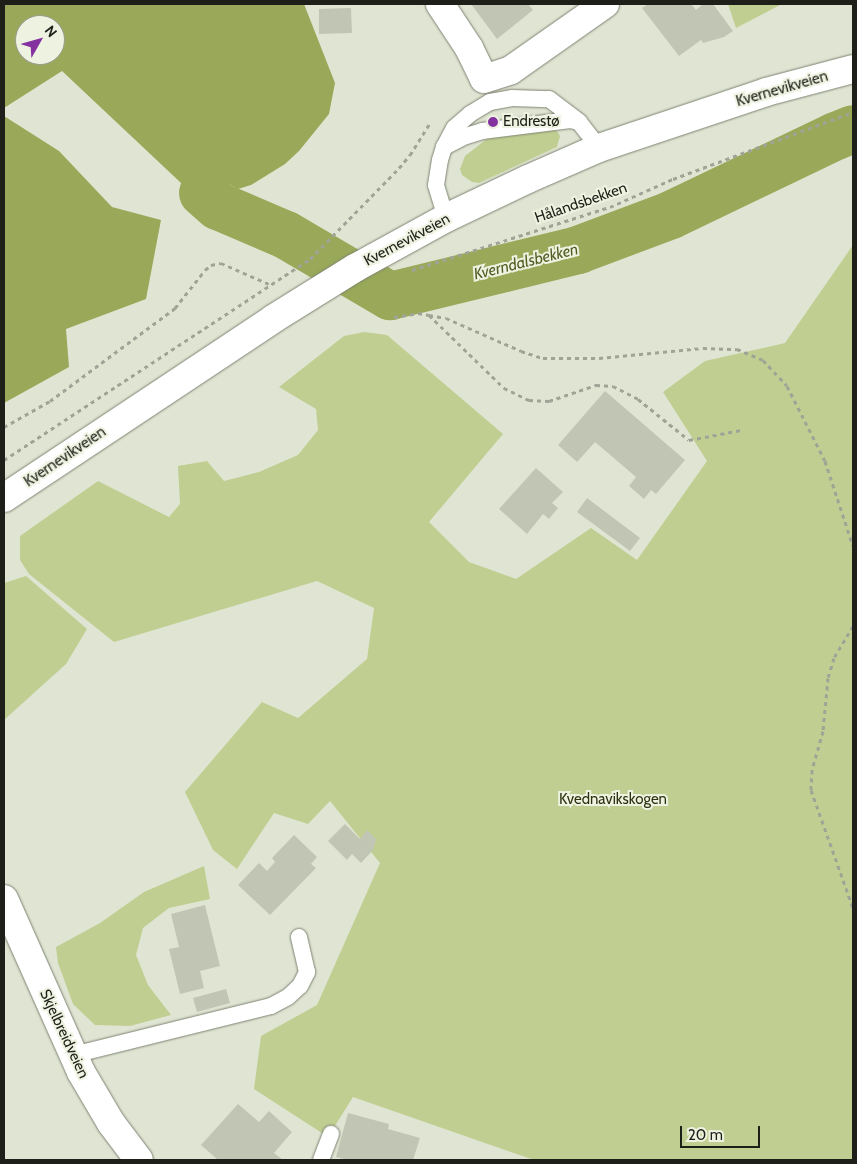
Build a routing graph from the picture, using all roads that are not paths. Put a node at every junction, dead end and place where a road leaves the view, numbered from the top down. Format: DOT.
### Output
graph roads {
  1 [pos="440,4"];
  2 [pos="605,4"];
  3 [pos="853,69"];
  4 [pos="579,122"];
  5 [pos="444,147"];
  6 [pos="599,148"];
  7 [pos="446,218"];
  8 [pos="4,498"];
  9 [pos="4,899"];
  10 [pos="299,937"];
  11 [pos="73,1055"];
  12 [pos="331,1134"];
  13 [pos="139,1160"];
  14 [pos="321,1160"];
  1 -- 2 [label="main road"];
  3 -- 6 [label="main road, Kvernevikveien"];
  4 -- 5 [label="lane"];
  4 -- 5 [label="lane"];
  4 -- 6 [label="lane"];
  5 -- 7 [label="lane"];
  6 -- 7 [label="main road, Kvernevikveien"];
  7 -- 8 [label="main road, Kvernevikveien"];
  9 -- 11 [label="main road, Skjelbreidveien"];
  10 -- 11 [label="lane"];
  11 -- 13 [label="main road, Skjelbreidveien"];
  12 -- 14 [label="lane"];
}
